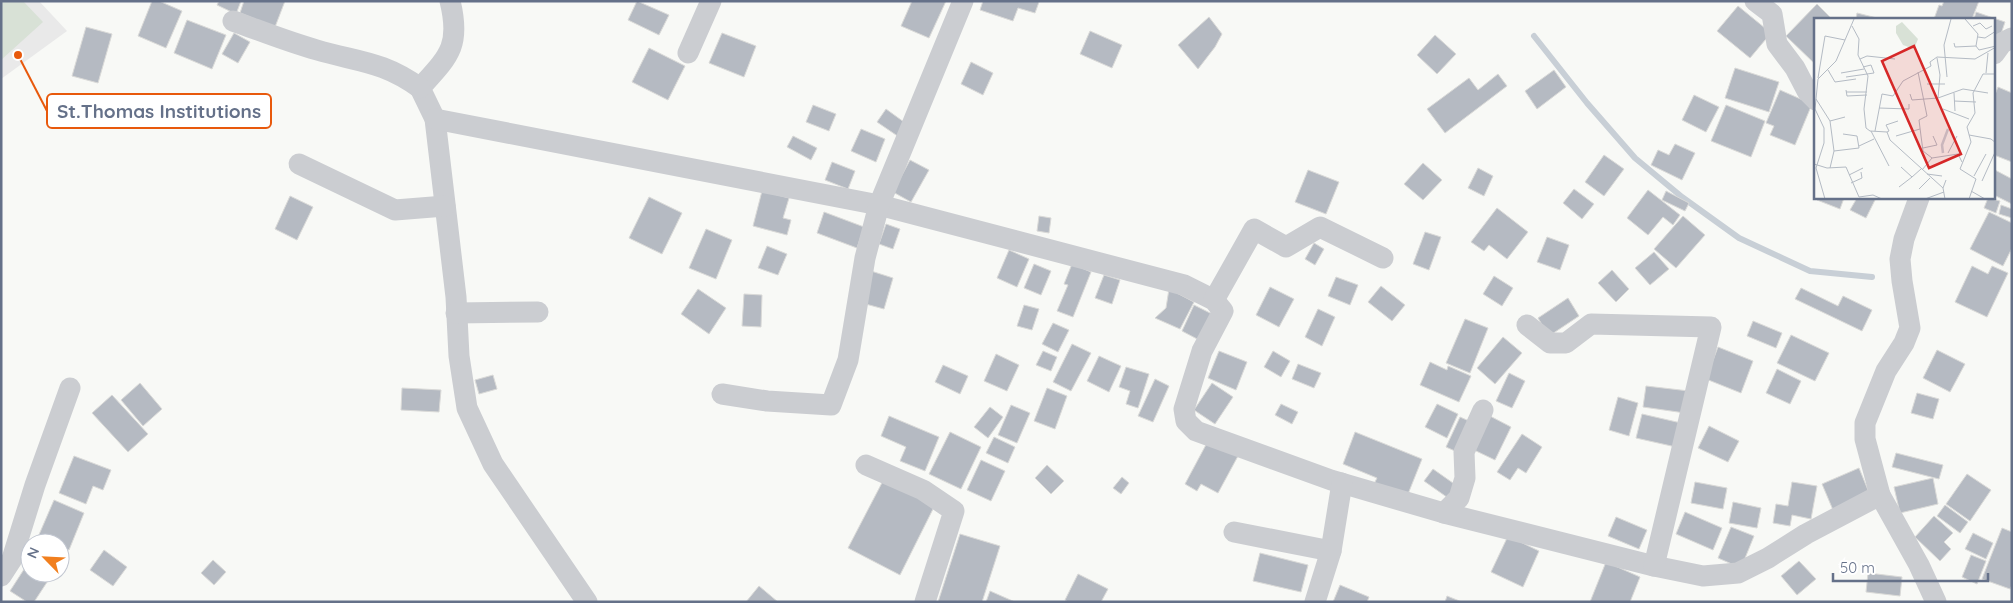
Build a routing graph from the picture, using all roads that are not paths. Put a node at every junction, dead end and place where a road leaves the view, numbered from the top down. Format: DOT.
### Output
graph roads {
  1 [pos="450,1"];
  2 [pos="711,1"];
  3 [pos="963,1"];
  4 [pos="1755,1"];
  5 [pos="233,21"];
  6 [pos="2012,38"];
  7 [pos="1996,51"];
  8 [pos="688,53"];
  9 [pos="420,88"];
  10 [pos="1814,98"];
  11 [pos="435,119"];
  12 [pos="299,164"];
  13 [pos="1915,200"];
  14 [pos="879,205"];
  15 [pos="445,206"];
  16 [pos="1383,258"];
  17 [pos="1214,300"];
  18 [pos="538,312"];
  19 [pos="456,313"];
  20 [pos="1527,325"];
  21 [pos="70,388"];
  22 [pos="722,394"];
  23 [pos="1483,410"];
  24 [pos="866,465"];
  25 [pos="1342,484"];
  26 [pos="1880,495"];
  27 [pos="1444,513"];
  28 [pos="1234,532"];
  29 [pos="1332,551"];
  30 [pos="5,563"];
  31 [pos="1654,566"];
  32 [pos="586,602"];
  33 [pos="925,602"];
  34 [pos="1315,602"];
  35 [pos="1936,602"];
  1 -- 9 [label="street"];
  2 -- 8 [label="street"];
  3 -- 14 [label="street"];
  4 -- 10 [label="street"];
  5 -- 9 [label="street"];
  6 -- 7 [label="street"];
  9 -- 11 [label="street"];
  11 -- 14 [label="street"];
  11 -- 15 [label="street"];
  12 -- 15 [label="street"];
  13 -- 26 [label="street"];
  14 -- 17 [label="street"];
  14 -- 22 [label="street"];
  15 -- 19 [label="street"];
  16 -- 17 [label="street"];
  17 -- 25 [label="street"];
  18 -- 19 [label="street"];
  19 -- 32 [label="street"];
  20 -- 31 [label="street"];
  21 -- 30 [label="street"];
  23 -- 27 [label="street"];
  24 -- 33 [label="street"];
  25 -- 27 [label="street"];
  25 -- 29 [label="street"];
  26 -- 31 [label="street"];
  26 -- 35 [label="street"];
  27 -- 31 [label="street"];
  28 -- 29 [label="street"];
  29 -- 34 [label="street"];
}
